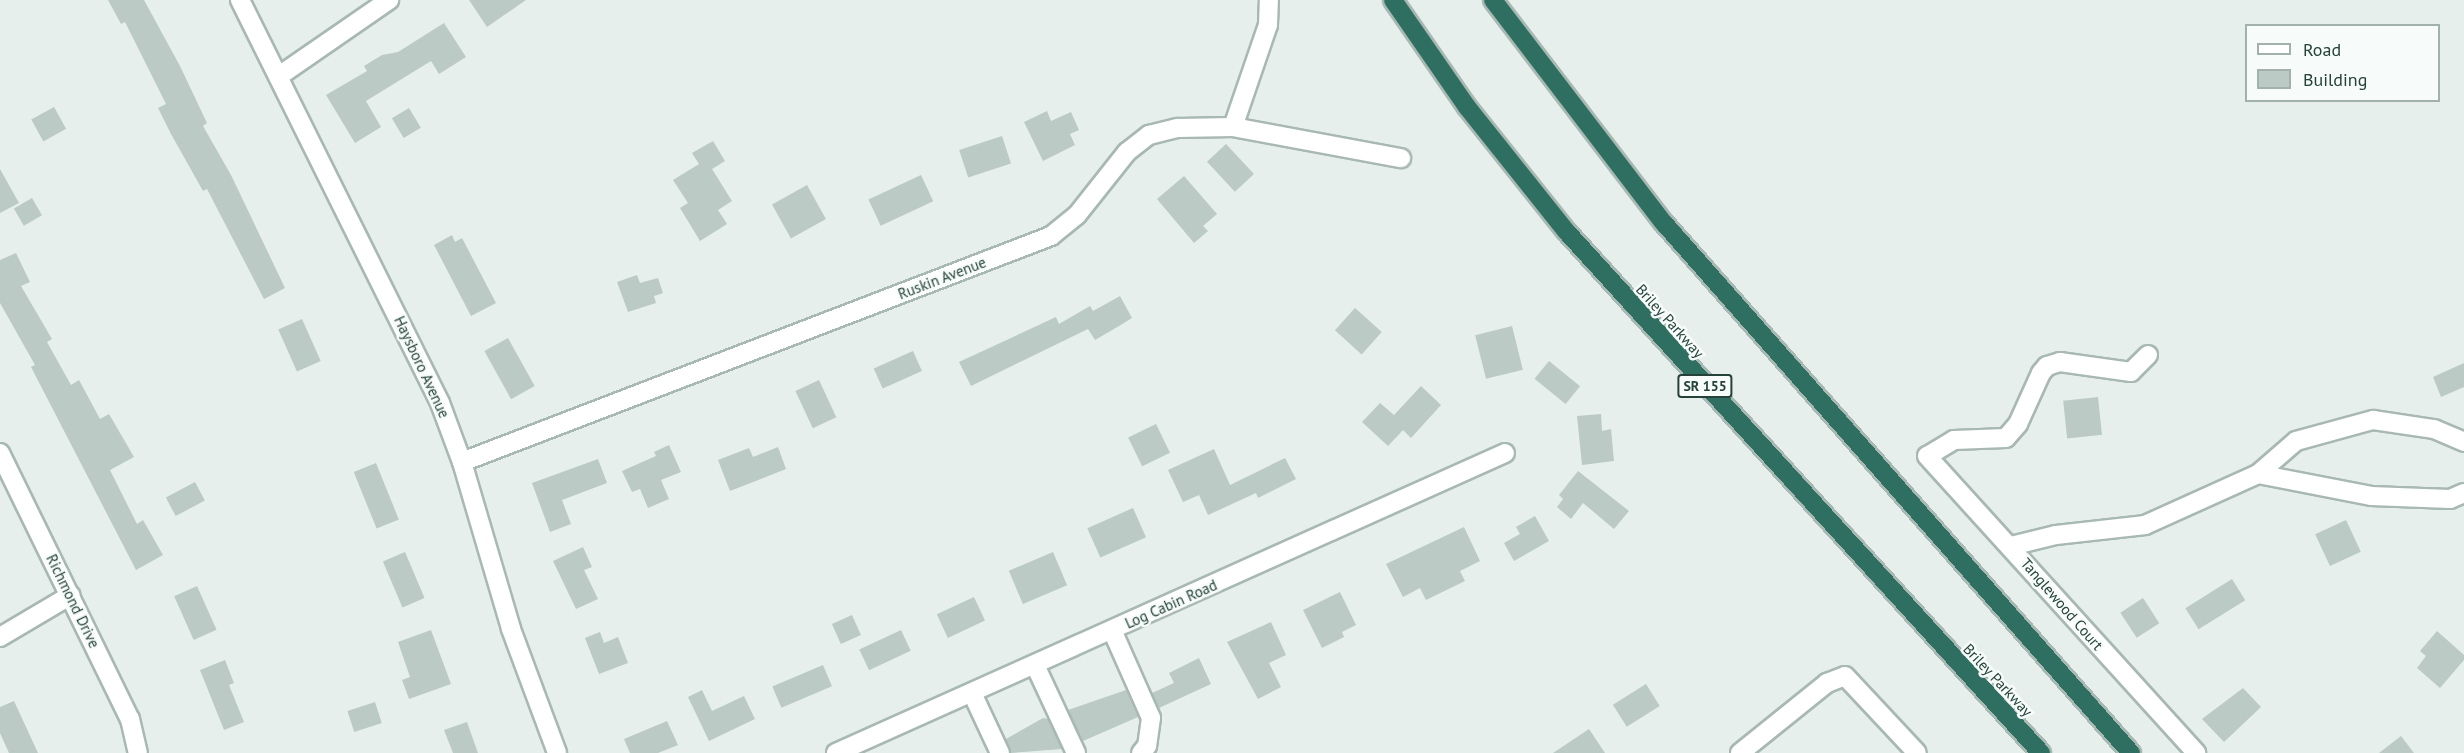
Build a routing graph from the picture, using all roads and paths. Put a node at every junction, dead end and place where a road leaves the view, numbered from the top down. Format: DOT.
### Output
graph roads {
  1 [pos="240,0"];
  2 [pos="389,0"];
  3 [pos="1269,0"];
  4 [pos="1393,0"];
  5 [pos="1493,0"];
  6 [pos="279,76"];
  7 [pos="1233,126"];
  8 [pos="1401,158"];
  9 [pos="2148,355"];
  10 [pos="2464,442"];
  11 [pos="0,453"];
  12 [pos="1505,453"];
  13 [pos="462,462"];
  14 [pos="2258,474"];
  15 [pos="2464,493"];
  16 [pos="2011,546"];
  17 [pos="71,595"];
  18 [pos="1112,630"];
  19 [pos="0,638"];
  20 [pos="1035,665"];
  21 [pos="972,693"];
  22 [pos="138,753"];
  23 [pos="557,753"];
  24 [pos="836,753"];
  25 [pos="1000,753"];
  26 [pos="1076,753"];
  27 [pos="1141,753"];
  28 [pos="1740,753"];
  29 [pos="1917,753"];
  30 [pos="2041,753"];
  31 [pos="2132,753"];
  32 [pos="2196,753"];
  1 -- 6 [label="street, Haysboro Avenue"];
  2 -- 6 [label="street"];
  3 -- 7 [label="street"];
  4 -- 30 [label="highway, Briley Parkway / SR 155"];
  5 -- 31 [label="highway"];
  6 -- 13 [label="street, Haysboro Avenue"];
  7 -- 8 [label="street, Ruskin Avenue"];
  7 -- 13 [label="street, Ruskin Avenue"];
  9 -- 16 [label="street, Tanglewood Court"];
  10 -- 14 [label="street"];
  11 -- 17 [label="street, Richmond Drive"];
  12 -- 18 [label="street, Log Cabin Road"];
  13 -- 23 [label="street, Haysboro Avenue"];
  14 -- 15 [label="street"];
  14 -- 16 [label="street"];
  16 -- 32 [label="street, Tanglewood Court"];
  17 -- 19 [label="street"];
  17 -- 22 [label="street, Richmond Drive"];
  18 -- 20 [label="street, Log Cabin Road"];
  18 -- 27 [label="street"];
  20 -- 21 [label="street, Log Cabin Road"];
  20 -- 26 [label="street"];
  21 -- 24 [label="street, Log Cabin Road"];
  21 -- 25 [label="street"];
  28 -- 29 [label="street"];
}
